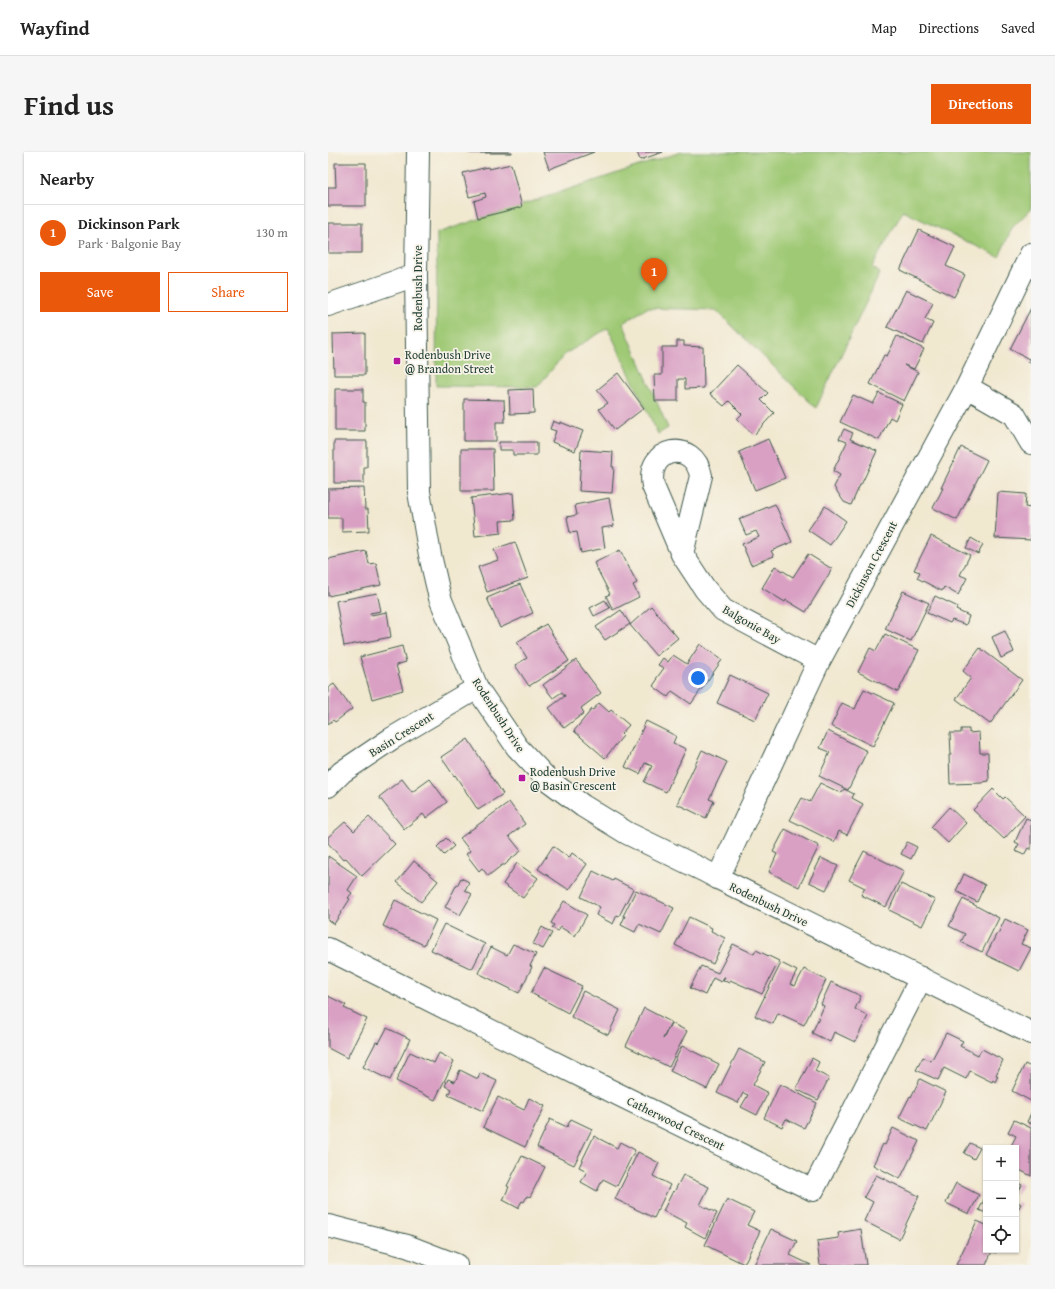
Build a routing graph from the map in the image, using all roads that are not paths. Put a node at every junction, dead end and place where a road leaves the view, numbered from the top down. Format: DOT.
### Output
graph roads {
  1 [pos="418,152"];
  2 [pos="1031,254"];
  3 [pos="416,275"];
  4 [pos="328,305"];
  5 [pos="967,387"];
  6 [pos="1022,415"];
  7 [pos="1031,442"];
  8 [pos="682,554"];
  9 [pos="819,661"];
  10 [pos="477,688"];
  11 [pos="328,786"];
  12 [pos="718,878"];
  13 [pos="328,949"];
  14 [pos="921,978"];
  15 [pos="1031,1033"];
  16 [pos="328,1226"];
  17 [pos="456,1265"];
  1 -- 3 [label="street, Rodenbush Drive"];
  2 -- 5 [label="street, Dickinson Crescent"];
  3 -- 4 [label="street"];
  3 -- 10 [label="street, Rodenbush Drive"];
  5 -- 6 [label="street"];
  5 -- 9 [label="street, Dickinson Crescent"];
  6 -- 7 [label="street"];
  8 -- 9 [label="street, Balgonie Bay"];
  9 -- 12 [label="street, Dickinson Crescent"];
  10 -- 11 [label="street, Basin Crescent"];
  10 -- 12 [label="street, Rodenbush Drive"];
  12 -- 14 [label="street, Rodenbush Drive"];
  13 -- 14 [label="street, Catherwood Crescent"];
  14 -- 15 [label="street, Rodenbush Drive"];
  16 -- 17 [label="street"];
}
